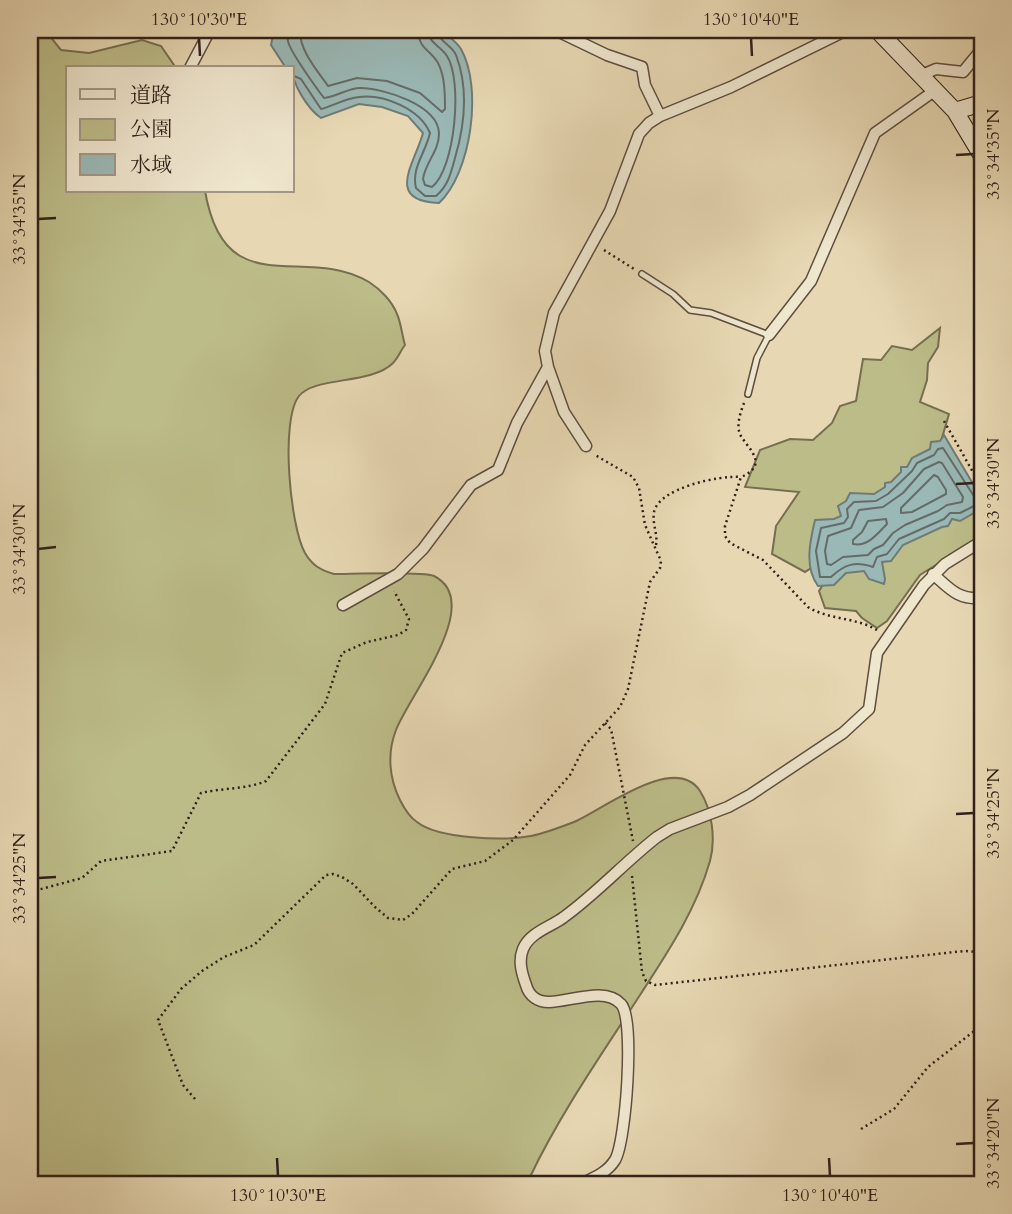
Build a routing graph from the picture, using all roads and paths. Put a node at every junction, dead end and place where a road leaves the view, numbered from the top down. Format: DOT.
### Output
graph roads {
  1 [pos="210,30"];
  2 [pos="555,30"];
  3 [pos="847,30"];
  4 [pos="877,30"];
  5 [pos="982,49"];
  6 [pos="191,66"];
  7 [pos="922,75"];
  8 [pos="937,89"];
  9 [pos="982,103"];
  10 [pos="955,111"];
  11 [pos="660,116"];
  12 [pos="982,156"];
  13 [pos="592,243"];
  14 [pos="642,274"];
  15 [pos="769,335"];
  16 [pos="548,366"];
  17 [pos="748,394"];
  18 [pos="944,421"];
  19 [pos="586,446"];
  20 [pos="741,477"];
  21 [pos="982,488"];
  22 [pos="982,541"];
  23 [pos="656,545"];
  24 [pos="933,574"];
  25 [pos="388,579"];
  26 [pos="982,598"];
  27 [pos="343,605"];
  28 [pos="887,637"];
  29 [pos="605,723"];
  30 [pos="636,853"];
  31 [pos="626,863"];
  32 [pos="30,892"];
  33 [pos="982,952"];
  34 [pos="982,1025"];
  35 [pos="195,1098"];
  36 [pos="861,1129"];
  37 [pos="581,1184"];
  1 -- 6 [label="street"];
  2 -- 11 [label="street"];
  3 -- 11 [label="street"];
  4 -- 7 [label="street"];
  5 -- 7 [label="street"];
  7 -- 8 [label="street"];
  8 -- 10 [label="street"];
  8 -- 15 [label="street"];
  9 -- 10 [label="street"];
  10 -- 12 [label="street"];
  11 -- 13 [label="street"];
  13 -- 14 [label="path"];
  13 -- 16 [label="street"];
  14 -- 15 [label="lane"];
  15 -- 17 [label="lane"];
  16 -- 19 [label="street"];
  16 -- 25 [label="street"];
  17 -- 20 [label="path"];
  18 -- 21 [label="path"];
  19 -- 23 [label="path"];
  20 -- 23 [label="path"];
  20 -- 28 [label="path"];
  22 -- 24 [label="street"];
  23 -- 29 [label="path"];
  24 -- 26 [label="street"];
  24 -- 28 [label="street"];
  25 -- 27 [label="street"];
  25 -- 32 [label="path"];
  28 -- 30 [label="street"];
  29 -- 30 [label="path"];
  29 -- 35 [label="path"];
  30 -- 31 [label="street"];
  31 -- 33 [label="path"];
  31 -- 37 [label="street"];
  34 -- 36 [label="path"];
}
